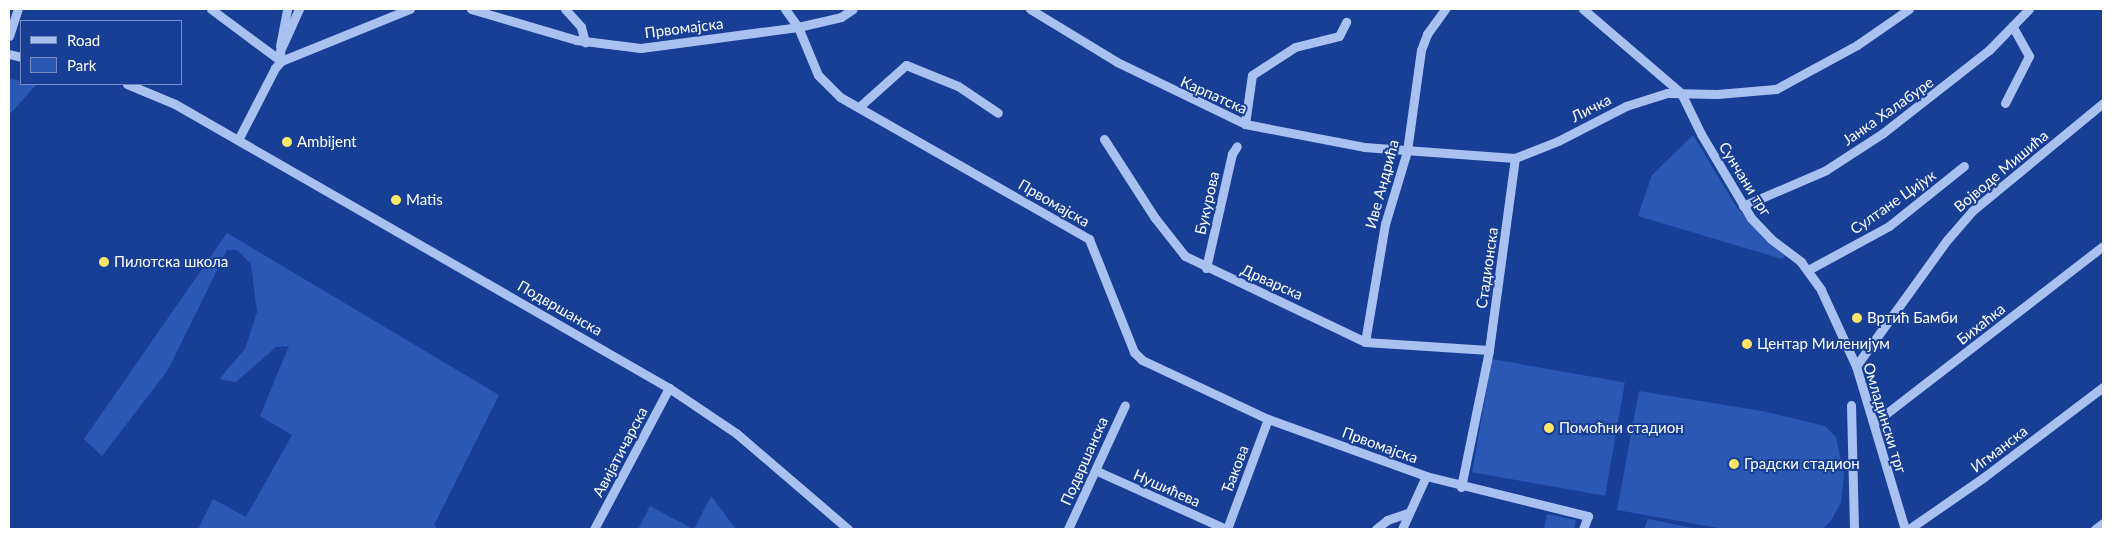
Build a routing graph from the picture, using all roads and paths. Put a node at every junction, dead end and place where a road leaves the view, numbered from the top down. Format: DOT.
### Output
graph roads {
  1 [pos="18,9"];
  2 [pos="210,9"];
  3 [pos="287,9"];
  4 [pos="299,9"];
  5 [pos="410,9"];
  6 [pos="471,9"];
  7 [pos="565,9"];
  8 [pos="785,9"];
  9 [pos="853,9"];
  10 [pos="1030,9"];
  11 [pos="1445,9"];
  12 [pos="1583,9"];
  13 [pos="1909,9"];
  14 [pos="2029,9"];
  15 [pos="1346,22"];
  16 [pos="798,27"];
  17 [pos="2013,27"];
  18 [pos="9,36"];
  19 [pos="585,42"];
  20 [pos="280,51"];
  21 [pos="281,62"];
  22 [pos="129,85"];
  23 [pos="1681,93"];
  24 [pos="2103,102"];
  25 [pos="2005,103"];
  26 [pos="859,108"];
  27 [pos="998,113"];
  28 [pos="1245,124"];
  29 [pos="1104,139"];
  30 [pos="238,140"];
  31 [pos="1237,146"];
  32 [pos="1407,151"];
  33 [pos="1515,158"];
  34 [pos="1964,166"];
  35 [pos="1743,206"];
  36 [pos="2103,246"];
  37 [pos="1206,268"];
  38 [pos="1806,268"];
  39 [pos="1365,342"];
  40 [pos="1488,350"];
  41 [pos="1856,366"];
  42 [pos="2103,387"];
  43 [pos="669,388"];
  44 [pos="1125,405"];
  45 [pos="1851,405"];
  46 [pos="1268,419"];
  47 [pos="1874,423"];
  48 [pos="1097,471"];
  49 [pos="1426,476"];
  50 [pos="1461,487"];
  51 [pos="1407,513"];
  52 [pos="2103,523"];
  53 [pos="594,529"];
  54 [pos="848,529"];
  55 [pos="1068,529"];
  56 [pos="1226,529"];
  57 [pos="1376,529"];
  58 [pos="1402,529"];
  59 [pos="1583,529"];
  60 [pos="1854,529"];
  61 [pos="1904,529"];
  62 [pos="1909,529"];
  63 [pos="2095,529"];
  1 -- 18 [label="street"];
  2 -- 21 [label="street"];
  3 -- 20 [label="street"];
  4 -- 20 [label="street"];
  5 -- 21 [label="street"];
  6 -- 19 [label="street, Првомајска"];
  7 -- 19 [label="street"];
  8 -- 16 [label="street"];
  9 -- 16 [label="street"];
  10 -- 28 [label="street, Карпатска"];
  11 -- 32 [label="street, Иве Андрића"];
  12 -- 23 [label="street"];
  13 -- 23 [label="street, Личка"];
  14 -- 17 [label="street, Јанка Халабуре"];
  15 -- 28 [label="street"];
  16 -- 19 [label="street, Првомајска"];
  16 -- 26 [label="street, Првомајска"];
  17 -- 25 [label="street"];
  17 -- 35 [label="street, Јанка Халабуре"];
  20 -- 21 [label="street"];
  21 -- 30 [label="street"];
  22 -- 30 [label="street, Подвршанска"];
  23 -- 33 [label="street, Личка"];
  23 -- 35 [label="street, Сунчани трг"];
  24 -- 41 [label="street, Војводе Мишића"];
  26 -- 27 [label="street"];
  26 -- 46 [label="street, Првомајска"];
  28 -- 32 [label="street, Карпатска"];
  29 -- 37 [label="street, Дрварска"];
  30 -- 43 [label="street, Подвршанска"];
  31 -- 37 [label="street, Букурова"];
  32 -- 33 [label="street"];
  32 -- 39 [label="street, Иве Андрића"];
  33 -- 40 [label="street, Стадионска"];
  34 -- 38 [label="street, Султане Цијук"];
  35 -- 38 [label="street, Сунчани трг"];
  36 -- 47 [label="street, Бихаћка"];
  37 -- 39 [label="street, Дрварска"];
  38 -- 41 [label="street, Омладински трг"];
  39 -- 40 [label="street, Дрварска"];
  40 -- 50 [label="street, Стадионска"];
  41 -- 47 [label="street, Омладински трг"];
  42 -- 62 [label="street, Игманска"];
  43 -- 53 [label="street, Авијатичарска"];
  43 -- 54 [label="street, Подвршанска"];
  44 -- 48 [label="street, Подвршанска"];
  45 -- 60 [label="street"];
  46 -- 49 [label="street, Првомајска"];
  46 -- 56 [label="street, Ђакова"];
  47 -- 61 [label="street, Омладински трг"];
  48 -- 55 [label="street, Подвршанска"];
  48 -- 56 [label="street, Нушићева"];
  49 -- 50 [label="street, Првомајска"];
  49 -- 51 [label="street"];
  50 -- 59 [label="street, Првомајска"];
  51 -- 57 [label="street"];
  51 -- 58 [label="street"];
  52 -- 63 [label="street"];
}
